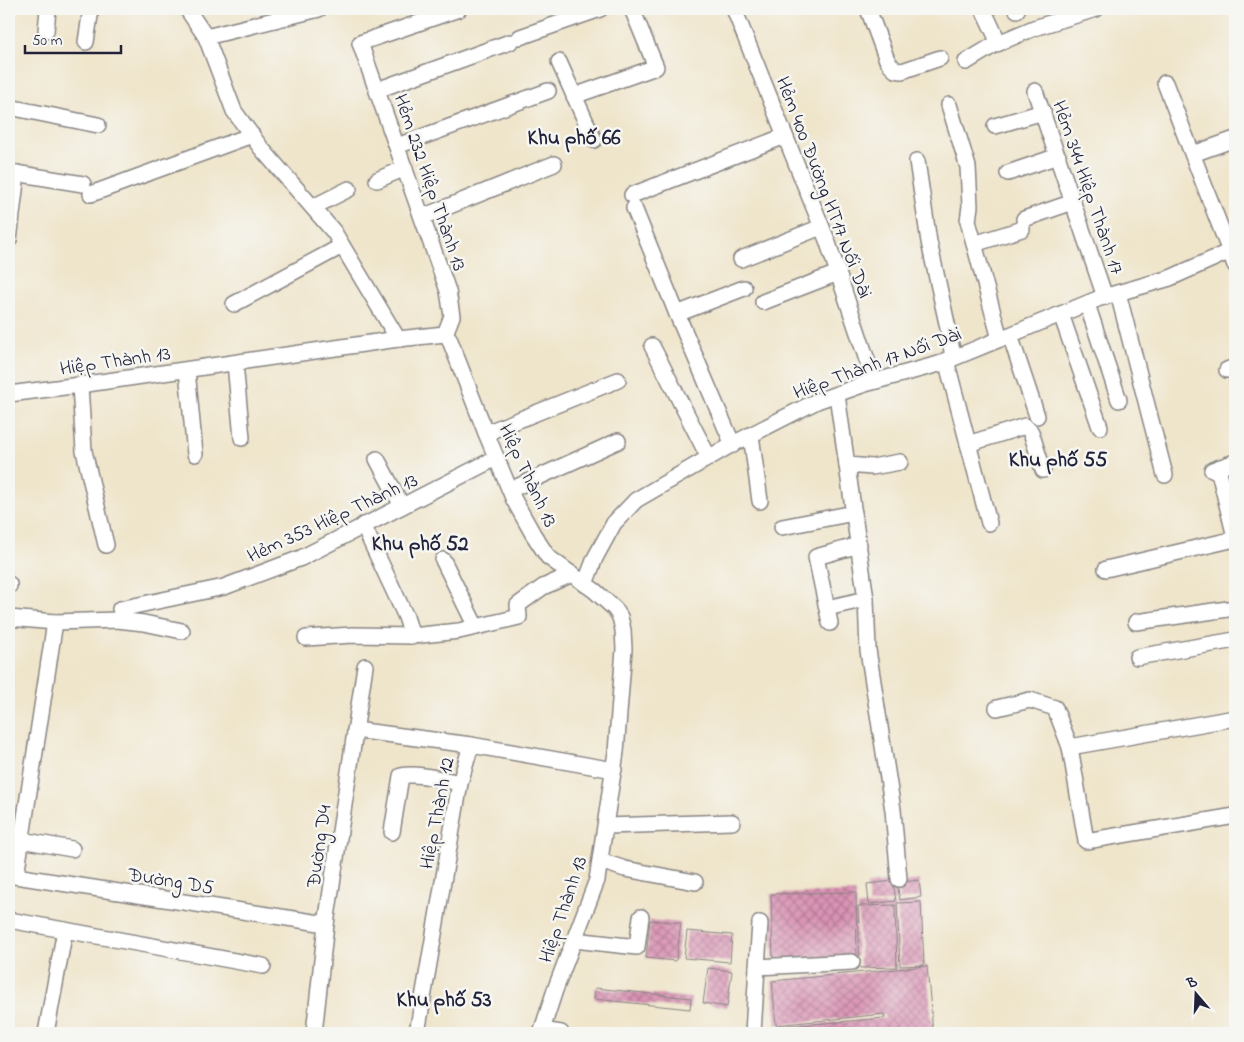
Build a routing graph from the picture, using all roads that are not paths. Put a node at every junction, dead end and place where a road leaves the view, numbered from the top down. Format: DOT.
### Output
graph roads {
  1 [pos="48,9"];
  2 [pos="91,9"];
  3 [pos="187,9"];
  4 [pos="319,9"];
  5 [pos="459,9"];
  6 [pos="600,9"];
  7 [pos="632,9"];
  8 [pos="734,9"];
  9 [pos="868,9"];
  10 [pos="983,9"];
  11 [pos="1096,9"];
  12 [pos="46,31"];
  13 [pos="206,37"];
  14 [pos="86,42"];
  15 [pos="998,43"];
  16 [pos="940,58"];
  17 [pos="559,62"];
  18 [pos="966,62"];
  19 [pos="1165,83"];
  20 [pos="377,90"];
  21 [pos="548,91"];
  22 [pos="1035,91"];
  23 [pos="574,96"];
  24 [pos="949,105"];
  25 [pos="9,107"];
  26 [pos="1043,112"];
  27 [pos="98,125"];
  28 [pos="995,126"];
  29 [pos="252,135"];
  30 [pos="785,136"];
  31 [pos="1235,139"];
  32 [pos="594,140"];
  33 [pos="397,146"];
  34 [pos="1193,154"];
  35 [pos="1058,156"];
  36 [pos="917,161"];
  37 [pos="554,164"];
  38 [pos="405,168"];
  39 [pos="13,173"];
  40 [pos="1008,173"];
  41 [pos="377,180"];
  42 [pos="349,189"];
  43 [pos="1073,202"];
  44 [pos="313,207"];
  45 [pos="422,217"];
  46 [pos="821,227"];
  47 [pos="9,240"];
  48 [pos="974,244"];
  49 [pos="342,246"];
  50 [pos="1232,250"];
  51 [pos="741,259"];
  52 [pos="1235,266"];
  53 [pos="838,273"];
  54 [pos="744,288"];
  55 [pos="1112,295"];
  56 [pos="763,302"];
  57 [pos="234,304"];
  58 [pos="1086,304"];
  59 [pos="677,314"];
  60 [pos="1061,314"];
  61 [pos="445,334"];
  62 [pos="1005,337"];
  63 [pos="398,339"];
  64 [pos="652,346"];
  65 [pos="949,359"];
  66 [pos="235,363"];
  67 [pos="187,370"];
  68 [pos="618,380"];
  69 [pos="874,381"];
  70 [pos="80,385"];
  71 [pos="9,394"];
  72 [pos="837,394"];
  73 [pos="1119,400"];
  74 [pos="1037,416"];
  75 [pos="1100,427"];
  76 [pos="486,433"];
  77 [pos="751,435"];
  78 [pos="242,438"];
  79 [pos="618,441"];
  80 [pos="968,444"];
  81 [pos="733,445"];
  82 [pos="195,454"];
  83 [pos="377,458"];
  84 [pos="496,458"];
  85 [pos="709,458"];
  86 [pos="900,462"];
  87 [pos="1235,462"];
  88 [pos="847,466"];
  89 [pos="1043,470"];
  90 [pos="1165,475"];
  91 [pos="510,490"];
  92 [pos="760,501"];
  93 [pos="402,506"];
  94 [pos="854,513"];
  95 [pos="988,523"];
  96 [pos="363,526"];
  97 [pos="782,527"];
  98 [pos="1235,538"];
  99 [pos="106,545"];
  100 [pos="859,545"];
  101 [pos="443,560"];
  102 [pos="1106,569"];
  103 [pos="572,574"];
  104 [pos="585,584"];
  105 [pos="866,599"];
  106 [pos="826,608"];
  107 [pos="1235,608"];
  108 [pos="120,609"];
  109 [pos="9,618"];
  110 [pos="55,622"];
  111 [pos="1136,622"];
  112 [pos="830,623"];
  113 [pos="476,627"];
  114 [pos="182,632"];
  115 [pos="412,636"];
  116 [pos="306,638"];
  117 [pos="1235,640"];
  118 [pos="1137,657"];
  119 [pos="365,666"];
  120 [pos="997,708"];
  121 [pos="1235,718"];
  122 [pos="355,730"];
  123 [pos="471,745"];
  124 [pos="1070,747"];
  125 [pos="614,770"];
  126 [pos="460,783"];
  127 [pos="1235,816"];
  128 [pos="732,822"];
  129 [pos="606,826"];
  130 [pos="392,832"];
  131 [pos="21,840"];
  132 [pos="72,849"];
  133 [pos="600,861"];
  134 [pos="12,875"];
  135 [pos="899,880"];
  136 [pos="694,882"];
  137 [pos="642,917"];
  138 [pos="9,920"];
  139 [pos="326,924"];
  140 [pos="760,924"];
  141 [pos="65,930"];
  142 [pos="574,940"];
  143 [pos="852,962"];
  144 [pos="263,966"];
  145 [pos="757,967"];
  146 [pos="541,1032"];
  147 [pos="46,1033"];
  148 [pos="314,1033"];
  149 [pos="417,1033"];
  150 [pos="561,1033"];
  151 [pos="753,1033"];
  1 -- 12 [label="street"];
  2 -- 14 [label="street"];
  3 -- 13 [label="street"];
  4 -- 13 [label="street"];
  5 -- 20 [label="street, Hẻm 232 Hiệp Thành 13"];
  6 -- 20 [label="street"];
  7 -- 23 [label="street"];
  8 -- 30 [label="street, Hẻm 400 Đường HT17 Nối Dài"];
  9 -- 16 [label="street"];
  10 -- 15 [label="street"];
  11 -- 15 [label="street"];
  13 -- 29 [label="street"];
  15 -- 18 [label="street"];
  17 -- 23 [label="street"];
  19 -- 34 [label="street"];
  20 -- 33 [label="street, Hẻm 232 Hiệp Thành 13"];
  21 -- 33 [label="street"];
  22 -- 26 [label="street, Hẻm 344 Hiệp Thành 17"];
  23 -- 32 [label="street"];
  24 -- 48 [label="street"];
  25 -- 27 [label="street"];
  26 -- 28 [label="street"];
  26 -- 35 [label="street, Hẻm 344 Hiệp Thành 17"];
  29 -- 39 [label="street"];
  29 -- 44 [label="street"];
  30 -- 46 [label="street, Hẻm 400 Đường HT17 Nối Dài"];
  30 -- 59 [label="street"];
  31 -- 34 [label="street"];
  33 -- 38 [label="street, Hẻm 232 Hiệp Thành 13"];
  34 -- 50 [label="street"];
  35 -- 40 [label="street"];
  35 -- 43 [label="street, Hẻm 344 Hiệp Thành 17"];
  36 -- 65 [label="street"];
  37 -- 45 [label="street"];
  38 -- 41 [label="street"];
  38 -- 45 [label="street, Hẻm 232 Hiệp Thành 13"];
  39 -- 47 [label="street"];
  42 -- 44 [label="street"];
  43 -- 48 [label="street"];
  43 -- 55 [label="street, Hẻm 344 Hiệp Thành 17"];
  44 -- 49 [label="street"];
  45 -- 61 [label="street, Hẻm 232 Hiệp Thành 13"];
  46 -- 51 [label="street"];
  46 -- 53 [label="street, Hẻm 400 Đường HT17 Nối Dài"];
  48 -- 62 [label="street"];
  49 -- 57 [label="street"];
  49 -- 63 [label="street"];
  50 -- 52 [label="street"];
  50 -- 55 [label="street, Hiệp Thành 17 Nối Dài"];
  53 -- 56 [label="street"];
  53 -- 69 [label="street, Hẻm 400 Đường HT17 Nối Dài"];
  54 -- 59 [label="street"];
  55 -- 58 [label="street, Hiệp Thành 17 Nối Dài"];
  55 -- 90 [label="street, Hẻm 344 Hiệp Thành 17"];
  58 -- 60 [label="street, Hiệp Thành 17 Nối Dài"];
  58 -- 73 [label="street"];
  59 -- 81 [label="street"];
  60 -- 62 [label="street, Hiệp Thành 17 Nối Dài"];
  60 -- 75 [label="street"];
  61 -- 63 [label="street, Hiệp Thành 13"];
  61 -- 76 [label="street, Hiệp Thành 13"];
  62 -- 65 [label="street, Hiệp Thành 17 Nối Dài"];
  62 -- 74 [label="street"];
  63 -- 66 [label="street, Hiệp Thành 13"];
  64 -- 85 [label="street"];
  65 -- 69 [label="street, Hiệp Thành 17 Nối Dài"];
  65 -- 80 [label="street"];
  66 -- 67 [label="street, Hiệp Thành 13"];
  66 -- 78 [label="street"];
  67 -- 70 [label="street, Hiệp Thành 13"];
  67 -- 82 [label="street"];
  68 -- 76 [label="street"];
  69 -- 72 [label="street, Hiệp Thành 17 Nối Dài"];
  70 -- 71 [label="street, Hiệp Thành 13"];
  70 -- 99 [label="street"];
  72 -- 77 [label="street, Hiệp Thành 17 Nối Dài"];
  72 -- 88 [label="street"];
  76 -- 84 [label="street, Hiệp Thành 13"];
  77 -- 81 [label="street, Hiệp Thành 17 Nối Dài"];
  77 -- 92 [label="street"];
  79 -- 91 [label="street"];
  80 -- 89 [label="street"];
  80 -- 95 [label="street"];
  81 -- 85 [label="street, Hiệp Thành 17 Nối Dài"];
  83 -- 93 [label="street"];
  84 -- 91 [label="street, Hiệp Thành 13"];
  84 -- 93 [label="street, Hẻm 353 Hiệp Thành 13"];
  85 -- 104 [label="street, Hiệp Thành 17 Nối Dài"];
  86 -- 88 [label="street"];
  87 -- 98 [label="street"];
  88 -- 94 [label="street"];
  91 -- 103 [label="street, Hiệp Thành 13"];
  93 -- 96 [label="street, Hẻm 353 Hiệp Thành 13"];
  94 -- 97 [label="street"];
  94 -- 100 [label="street"];
  96 -- 108 [label="street, Hẻm 353 Hiệp Thành 13"];
  96 -- 115 [label="street"];
  98 -- 102 [label="street"];
  100 -- 105 [label="street"];
  100 -- 106 [label="street"];
  101 -- 113 [label="street"];
  103 -- 104 [label="street, Hiệp Thành 13"];
  103 -- 113 [label="street"];
  104 -- 125 [label="street, Hiệp Thành 13"];
  105 -- 106 [label="street"];
  105 -- 135 [label="street"];
  106 -- 112 [label="street"];
  107 -- 111 [label="street"];
  109 -- 110 [label="street"];
  110 -- 114 [label="street"];
  110 -- 131 [label="street"];
  113 -- 115 [label="street"];
  115 -- 116 [label="street"];
  117 -- 118 [label="street"];
  119 -- 122 [label="street, Đường D4"];
  120 -- 124 [label="street"];
  121 -- 124 [label="street"];
  122 -- 123 [label="street"];
  122 -- 139 [label="street, Đường D4"];
  123 -- 125 [label="street, Hiệp Thành 12"];
  123 -- 126 [label="street, Hiệp Thành 12"];
  124 -- 127 [label="street"];
  125 -- 129 [label="street, Hiệp Thành 13"];
  126 -- 130 [label="street"];
  126 -- 149 [label="street, Hiệp Thành 12"];
  128 -- 129 [label="street"];
  129 -- 133 [label="street, Hiệp Thành 13"];
  131 -- 132 [label="street"];
  131 -- 134 [label="street"];
  133 -- 136 [label="street"];
  133 -- 142 [label="street, Hiệp Thành 13"];
  134 -- 139 [label="street, Đường D5"];
  137 -- 142 [label="street"];
  138 -- 141 [label="street"];
  139 -- 148 [label="street, Đường D4"];
  140 -- 145 [label="street"];
  141 -- 144 [label="street"];
  141 -- 147 [label="street"];
  142 -- 146 [label="street, Hiệp Thành 13"];
  143 -- 145 [label="street"];
  145 -- 151 [label="street"];
  146 -- 150 [label="street"];
}
